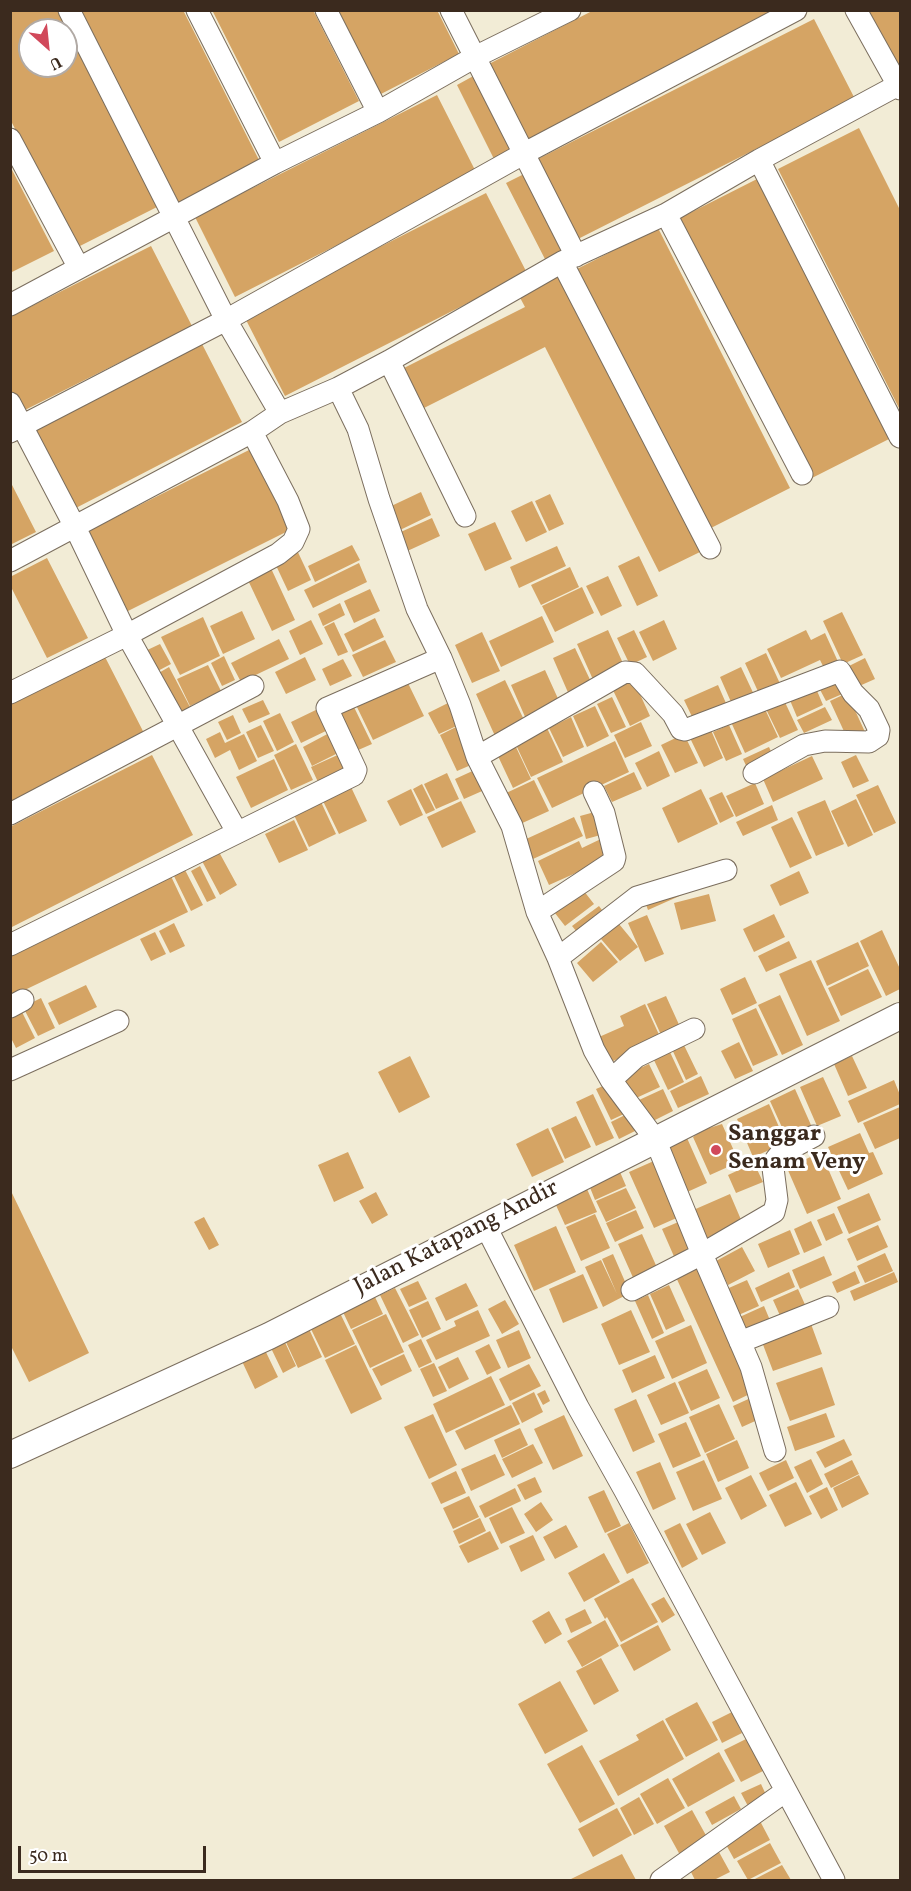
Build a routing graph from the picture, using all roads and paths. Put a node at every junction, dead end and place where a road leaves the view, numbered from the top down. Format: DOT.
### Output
graph roads {
  1 [pos="69,10"];
  2 [pos="197,10"];
  3 [pos="326,10"];
  4 [pos="451,10"];
  5 [pos="570,10"];
  6 [pos="796,10"];
  7 [pos="856,10"];
  8 [pos="475,57"];
  9 [pos="900,86"];
  10 [pos="378,111"];
  11 [pos="10,139"];
  12 [pos="523,154"];
  13 [pos="759,160"];
  14 [pos="275,163"];
  15 [pos="666,214"];
  16 [pos="174,216"];
  17 [pos="569,259"];
  18 [pos="79,268"];
  19 [pos="10,305"];
  20 [pos="226,320"];
  21 [pos="389,361"];
  22 [pos="338,388"];
  23 [pos="10,403"];
  24 [pos="280,413"];
  25 [pos="16,429"];
  26 [pos="252,432"];
  27 [pos="900,437"];
  28 [pos="802,474"];
  29 [pos="465,516"];
  30 [pos="75,527"];
  31 [pos="710,548"];
  32 [pos="10,561"];
  33 [pos="127,635"];
  34 [pos="441,658"];
  35 [pos="253,686"];
  36 [pos="10,693"];
  37 [pos="178,728"];
  38 [pos="477,757"];
  39 [pos="754,773"];
  40 [pos="594,792"];
  41 [pos="10,814"];
  42 [pos="237,832"];
  43 [pos="726,870"];
  44 [pos="537,912"];
  45 [pos="10,945"];
  46 [pos="558,958"];
  47 [pos="900,1016"];
  48 [pos="118,1021"];
  49 [pos="694,1029"];
  50 [pos="10,1070"];
  51 [pos="611,1080"];
  52 [pos="814,1136"];
  53 [pos="655,1139"];
  54 [pos="485,1225"];
  55 [pos="702,1254"];
  56 [pos="632,1290"];
  57 [pos="828,1307"];
  58 [pos="740,1342"];
  59 [pos="775,1451"];
  60 [pos="10,1455"];
  61 [pos="786,1791"];
  62 [pos="661,1881"];
  63 [pos="834,1881"];
  1 -- 16 [label="street"];
  2 -- 14 [label="street"];
  3 -- 10 [label="street"];
  4 -- 8 [label="street"];
  5 -- 8 [label="street"];
  6 -- 12 [label="street"];
  7 -- 9 [label="street"];
  8 -- 10 [label="street"];
  8 -- 12 [label="street"];
  9 -- 13 [label="street"];
  10 -- 14 [label="street"];
  11 -- 18 [label="street"];
  12 -- 17 [label="street"];
  12 -- 20 [label="street"];
  13 -- 15 [label="street"];
  13 -- 27 [label="street"];
  14 -- 16 [label="street"];
  15 -- 17 [label="street"];
  15 -- 28 [label="street"];
  16 -- 18 [label="street"];
  16 -- 20 [label="street"];
  17 -- 21 [label="street"];
  17 -- 31 [label="street"];
  18 -- 19 [label="street"];
  20 -- 24 [label="street"];
  20 -- 25 [label="street"];
  21 -- 22 [label="street"];
  21 -- 29 [label="street"];
  22 -- 24 [label="street"];
  22 -- 34 [label="street"];
  23 -- 25 [label="street"];
  24 -- 26 [label="street"];
  25 -- 30 [label="street"];
  26 -- 30 [label="street"];
  26 -- 33 [label="street"];
  30 -- 32 [label="street"];
  30 -- 33 [label="street"];
  33 -- 36 [label="street"];
  33 -- 37 [label="street"];
  34 -- 38 [label="street"];
  34 -- 42 [label="street"];
  35 -- 37 [label="street"];
  37 -- 41 [label="street"];
  37 -- 42 [label="street"];
  38 -- 39 [label="street"];
  38 -- 44 [label="street"];
  40 -- 44 [label="street"];
  42 -- 45 [label="street"];
  43 -- 46 [label="street"];
  44 -- 46 [label="street"];
  46 -- 51 [label="street"];
  47 -- 53 [label="street, Jalan Katapang Andir"];
  48 -- 50 [label="street"];
  49 -- 51 [label="street"];
  51 -- 53 [label="street"];
  52 -- 55 [label="street"];
  53 -- 54 [label="street, Jalan Katapang Andir"];
  53 -- 55 [label="street"];
  54 -- 60 [label="street, Jalan Katapang Andir"];
  54 -- 61 [label="street"];
  55 -- 56 [label="street"];
  55 -- 58 [label="street"];
  57 -- 58 [label="street"];
  58 -- 59 [label="street"];
  61 -- 62 [label="street"];
  61 -- 63 [label="street"];
}
